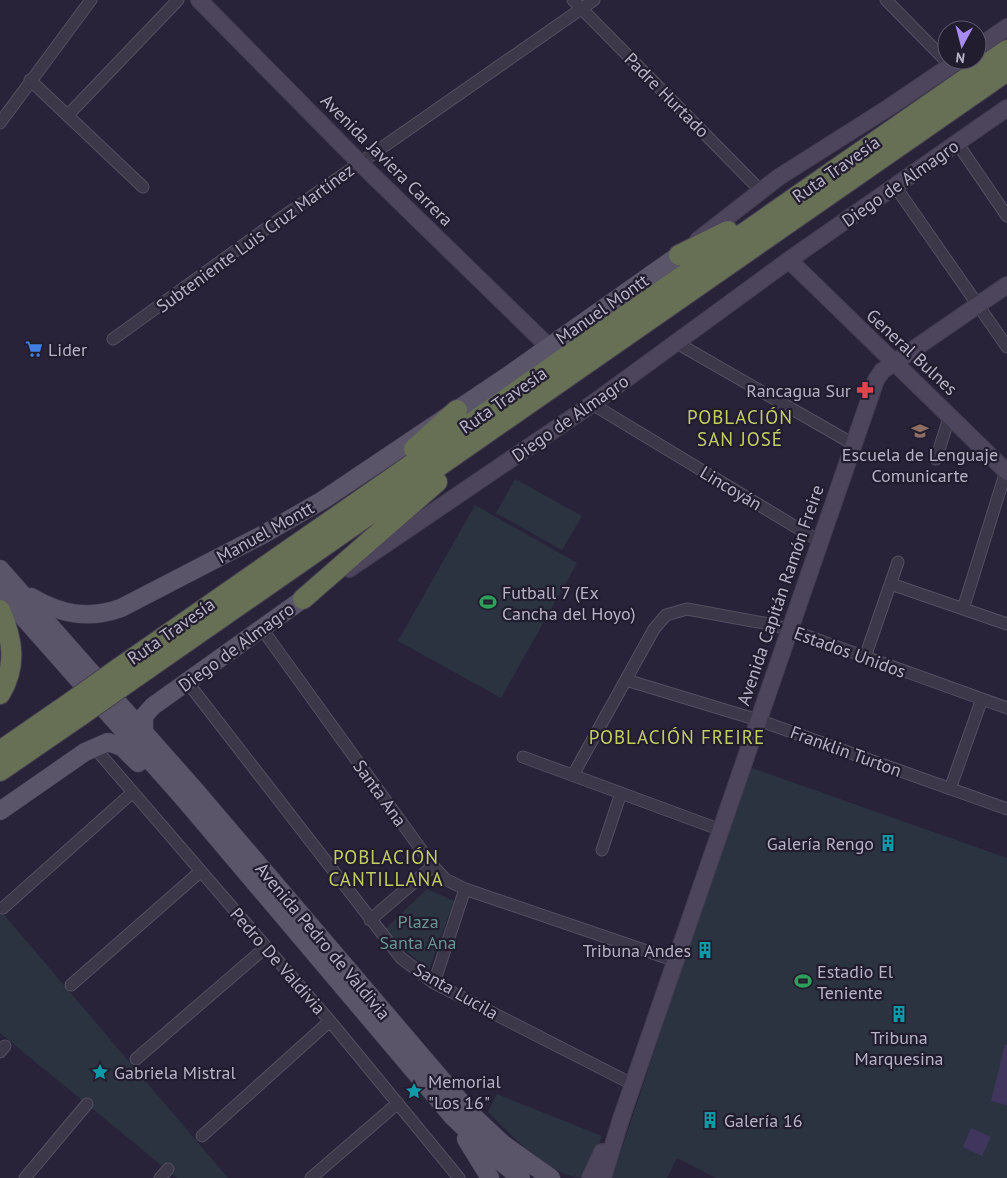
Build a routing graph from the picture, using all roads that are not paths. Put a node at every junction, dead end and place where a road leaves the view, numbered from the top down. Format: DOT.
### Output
graph roads {
  1 [pos="92,0"];
  2 [pos="178,0"];
  3 [pos="199,0"];
  4 [pos="573,0"];
  5 [pos="594,0"];
  6 [pos="886,0"];
  7 [pos="582,9"];
  8 [pos="1007,27"];
  9 [pos="987,41"];
  10 [pos="937,47"];
  11 [pos="1007,50"];
  12 [pos="945,70"];
  13 [pos="1007,71"];
  14 [pos="30,80"];
  15 [pos="1007,86"];
  16 [pos="1007,108"];
  17 [pos="68,115"];
  18 [pos="1,120"];
  19 [pos="930,124"];
  20 [pos="956,143"];
  21 [pos="360,163"];
  22 [pos="895,186"];
  23 [pos="143,187"];
  24 [pos="760,190"];
  25 [pos="784,204"];
  26 [pos="1007,216"];
  27 [pos="679,255"];
  28 [pos="790,260"];
  29 [pos="1007,285"];
  30 [pos="978,306"];
  31 [pos="113,340"];
  32 [pos="677,343"];
  33 [pos="549,347"];
  34 [pos="1007,347"];
  35 [pos="894,364"];
  36 [pos="592,404"];
  37 [pos="457,410"];
  38 [pos="950,415"];
  39 [pos="490,431"];
  40 [pos="853,444"];
  41 [pos="936,459"];
  42 [pos="1005,466"];
  43 [pos="361,499"];
  44 [pos="819,541"];
  45 [pos="898,562"];
  46 [pos="0,569"];
  47 [pos="891,584"];
  48 [pos="20,590"];
  49 [pos="0,591"];
  50 [pos="303,599"];
  51 [pos="963,609"];
  52 [pos="0,610"];
  53 [pos="1007,624"];
  54 [pos="262,628"];
  55 [pos="788,629"];
  56 [pos="865,657"];
  57 [pos="124,674"];
  58 [pos="626,680"];
  59 [pos="188,683"];
  60 [pos="101,693"];
  61 [pos="0,694"];
  62 [pos="982,699"];
  63 [pos="1007,708"];
  64 [pos="75,709"];
  65 [pos="758,720"];
  66 [pos="144,731"];
  67 [pos="94,747"];
  68 [pos="0,751"];
  69 [pos="523,757"];
  70 [pos="0,771"];
  71 [pos="573,774"];
  72 [pos="950,789"];
  73 [pos="133,792"];
  74 [pos="621,793"];
  75 [pos="1007,809"];
  76 [pos="0,811"];
  77 [pos="721,830"];
  78 [pos="602,850"];
  79 [pos="235,859"];
  80 [pos="433,866"];
  81 [pos="201,871"];
  82 [pos="465,889"];
  83 [pos="3,908"];
  84 [pos="370,920"];
  85 [pos="266,947"];
  86 [pos="676,961"];
  87 [pos="434,983"];
  88 [pos="71,985"];
  89 [pos="330,1021"];
  90 [pos="136,1059"];
  91 [pos="634,1085"];
  92 [pos="398,1103"];
  93 [pos="87,1104"];
  94 [pos="453,1117"];
  95 [pos="621,1120"];
  96 [pos="202,1136"];
  97 [pos="25,1178"];
  98 [pos="311,1178"];
  99 [pos="459,1178"];
  100 [pos="490,1178"];
  101 [pos="521,1178"];
  102 [pos="551,1178"];
  103 [pos="590,1178"];
  104 [pos="603,1178"];
  1 -- 14 [label="street"];
  2 -- 17 [label="street"];
  3 -- 21 [label="main road, Avenida Javiera Carrera"];
  4 -- 7 [label="street, Padre Hurtado"];
  5 -- 7 [label="street, Subteniente Luis Cruz Martínez"];
  6 -- 10 [label="street"];
  7 -- 21 [label="street, Subteniente Luis Cruz Martínez"];
  7 -- 24 [label="street, Padre Hurtado"];
  8 -- 9 [label="main road"];
  11 -- 25 [label="highway, Ruta Travesía"];
  12 -- 24 [label="main road, Manuel Montt"];
  13 -- 19 [label="highway, Ruta Travesía"];
  14 -- 17 [label="street"];
  14 -- 18 [label="street"];
  15 -- 19 [label="highway"];
  16 -- 20 [label="main road, Diego de Almagro"];
  17 -- 23 [label="street"];
  19 -- 39 [label="highway, Ruta Travesía"];
  20 -- 22 [label="main road, Diego de Almagro"];
  20 -- 26 [label="street"];
  21 -- 31 [label="street, Subteniente Luis Cruz Martínez"];
  21 -- 33 [label="main road, Avenida Javiera Carrera"];
  22 -- 28 [label="main road, Diego de Almagro"];
  22 -- 30 [label="street"];
  24 -- 27 [label="main road, Manuel Montt"];
  25 -- 27 [label="highway"];
  25 -- 43 [label="highway, Ruta Travesía"];
  27 -- 33 [label="main road, Manuel Montt"];
  28 -- 32 [label="main road, Diego de Almagro"];
  28 -- 35 [label="main road, General Bulnes"];
  29 -- 30 [label="main road, Avenida Capitán Ramón Freire"];
  30 -- 34 [label="street"];
  30 -- 35 [label="main road, Avenida Capitán Ramón Freire"];
  32 -- 36 [label="main road, Diego de Almagro"];
  32 -- 40 [label="street"];
  33 -- 37 [label="main road, Manuel Montt"];
  35 -- 38 [label="main road, General Bulnes"];
  35 -- 40 [label="main road, Avenida Capitán Ramón Freire"];
  36 -- 44 [label="street, Lincoyán"];
  36 -- 50 [label="main road, Diego de Almagro"];
  37 -- 43 [label="highway"];
  37 -- 48 [label="main road, Manuel Montt"];
  38 -- 41 [label="street"];
  38 -- 42 [label="main road, General Bulnes"];
  39 -- 50 [label="highway"];
  39 -- 57 [label="highway, Ruta Travesía"];
  40 -- 44 [label="main road, Avenida Capitán Ramón Freire"];
  42 -- 51 [label="street"];
  43 -- 57 [label="highway, Ruta Travesía"];
  44 -- 55 [label="main road, Avenida Capitán Ramón Freire"];
  45 -- 47 [label="street"];
  46 -- 48 [label="main road"];
  47 -- 51 [label="street"];
  47 -- 56 [label="street"];
  48 -- 60 [label="main road"];
  49 -- 60 [label="main road"];
  50 -- 54 [label="main road, Diego de Almagro"];
  51 -- 53 [label="street"];
  52 -- 61 [label="highway"];
  54 -- 59 [label="main road, Diego de Almagro"];
  54 -- 80 [label="street, Santa Ana"];
  55 -- 56 [label="street, Estados Unidos"];
  55 -- 58 [label="street, Estados Unidos"];
  55 -- 65 [label="main road, Avenida Capitán Ramón Freire"];
  56 -- 62 [label="street, Estados Unidos"];
  57 -- 64 [label="highway, Ruta Travesía, bridge"];
  58 -- 65 [label="street, Franklin Turton"];
  58 -- 71 [label="street, Estados Unidos"];
  59 -- 66 [label="main road, Diego de Almagro"];
  59 -- 84 [label="street, Santa Lucila"];
  60 -- 66 [label="main road, Avenida Pedro de Valdivia"];
  60 -- 79 [label="main road, Avenida Pedro de Valdivia"];
  62 -- 63 [label="street, Estados Unidos"];
  62 -- 72 [label="street"];
  64 -- 68 [label="highway, Ruta Travesía"];
  64 -- 70 [label="highway, Ruta Travesía"];
  65 -- 72 [label="street, Franklin Turton"];
  65 -- 77 [label="main road, Avenida Capitán Ramón Freire"];
  66 -- 102 [label="main road, Avenida Pedro de Valdivia"];
  67 -- 73 [label="street, Pedro De Valdivia"];
  67 -- 76 [label="main road"];
  67 -- 79 [label="main road"];
  69 -- 71 [label="street"];
  71 -- 74 [label="street"];
  72 -- 75 [label="street, Franklin Turton"];
  73 -- 81 [label="street, Pedro De Valdivia"];
  73 -- 83 [label="street"];
  74 -- 77 [label="street"];
  74 -- 78 [label="street"];
  77 -- 86 [label="main road, Avenida Capitán Ramón Freire"];
  79 -- 94 [label="main road, Avenida Pedro de Valdivia"];
  80 -- 82 [label="street, Santa Ana"];
  80 -- 84 [label="street"];
  81 -- 85 [label="street, Pedro De Valdivia"];
  81 -- 88 [label="street"];
  82 -- 86 [label="street, Santa Ana"];
  82 -- 87 [label="street"];
  84 -- 87 [label="street, Santa Lucila"];
  85 -- 89 [label="street, Pedro De Valdivia"];
  85 -- 90 [label="street"];
  86 -- 91 [label="main road, Avenida Capitán Ramón Freire"];
  87 -- 91 [label="street, Santa Lucila"];
  89 -- 92 [label="street, Pedro De Valdivia"];
  89 -- 96 [label="street"];
  91 -- 95 [label="main road, Avenida Capitán Ramón Freire"];
  92 -- 98 [label="street"];
  92 -- 99 [label="street, Pedro De Valdivia"];
  93 -- 97 [label="street"];
  94 -- 100 [label="main road, Avenida Pedro de Valdivia"];
  94 -- 101 [label="main road, Avenida Pedro de Valdivia"];
  95 -- 103 [label="main road, Avenida Capitán Ramón Freire"];
  95 -- 104 [label="main road, Avenida Capitán Ramón Freire"];
}
